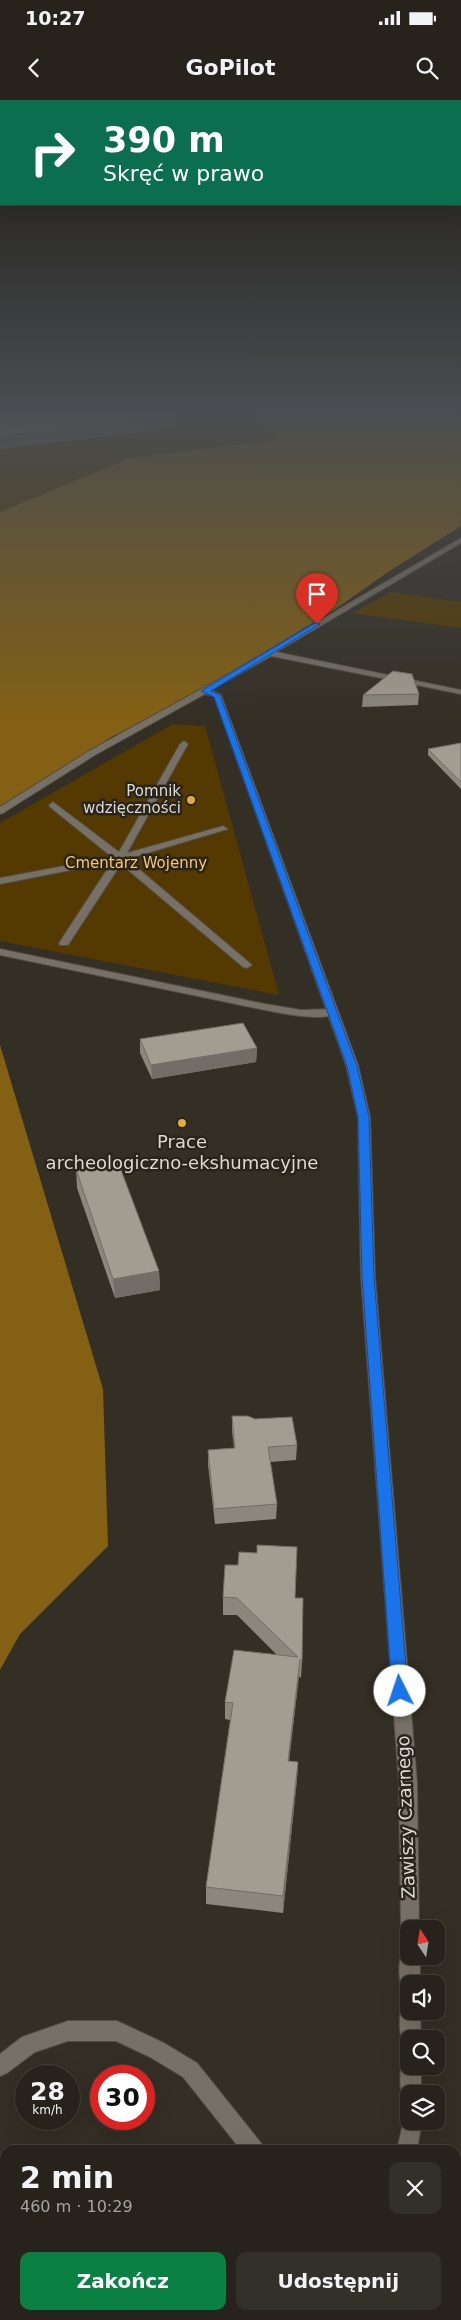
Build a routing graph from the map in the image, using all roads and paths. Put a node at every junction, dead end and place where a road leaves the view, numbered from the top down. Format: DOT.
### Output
graph roads {
  1 [pos="461,540"];
  2 [pos="269,653"];
  3 [pos="205,691"];
  4 [pos="461,692"];
  5 [pos="184,744"];
  6 [pos="53,805"];
  7 [pos="0,812"];
  8 [pos="223,829"];
  9 [pos="120,858"];
  10 [pos="0,881"];
  11 [pos="64,943"];
  12 [pos="0,952"];
  13 [pos="247,966"];
  14 [pos="332,1012"];
  15 [pos="410,1920"];
  16 [pos="0,2066"];
  17 [pos="410,2130"];
  18 [pos="250,2145"];
  19 [pos="408,2145"];
  1 -- 2 [label="street"];
  2 -- 3 [label="street"];
  2 -- 4 [label="street"];
  3 -- 7 [label="street"];
  3 -- 14 [label="street, Zawiszy Czarnego"];
  5 -- 9 [label="street"];
  6 -- 9 [label="street"];
  8 -- 9 [label="street"];
  9 -- 10 [label="street"];
  9 -- 11 [label="street"];
  9 -- 13 [label="street"];
  12 -- 14 [label="street"];
  14 -- 15 [label="street, Zawiszy Czarnego"];
  16 -- 18 [label="street"];
  17 -- 19 [label="street"];
}
